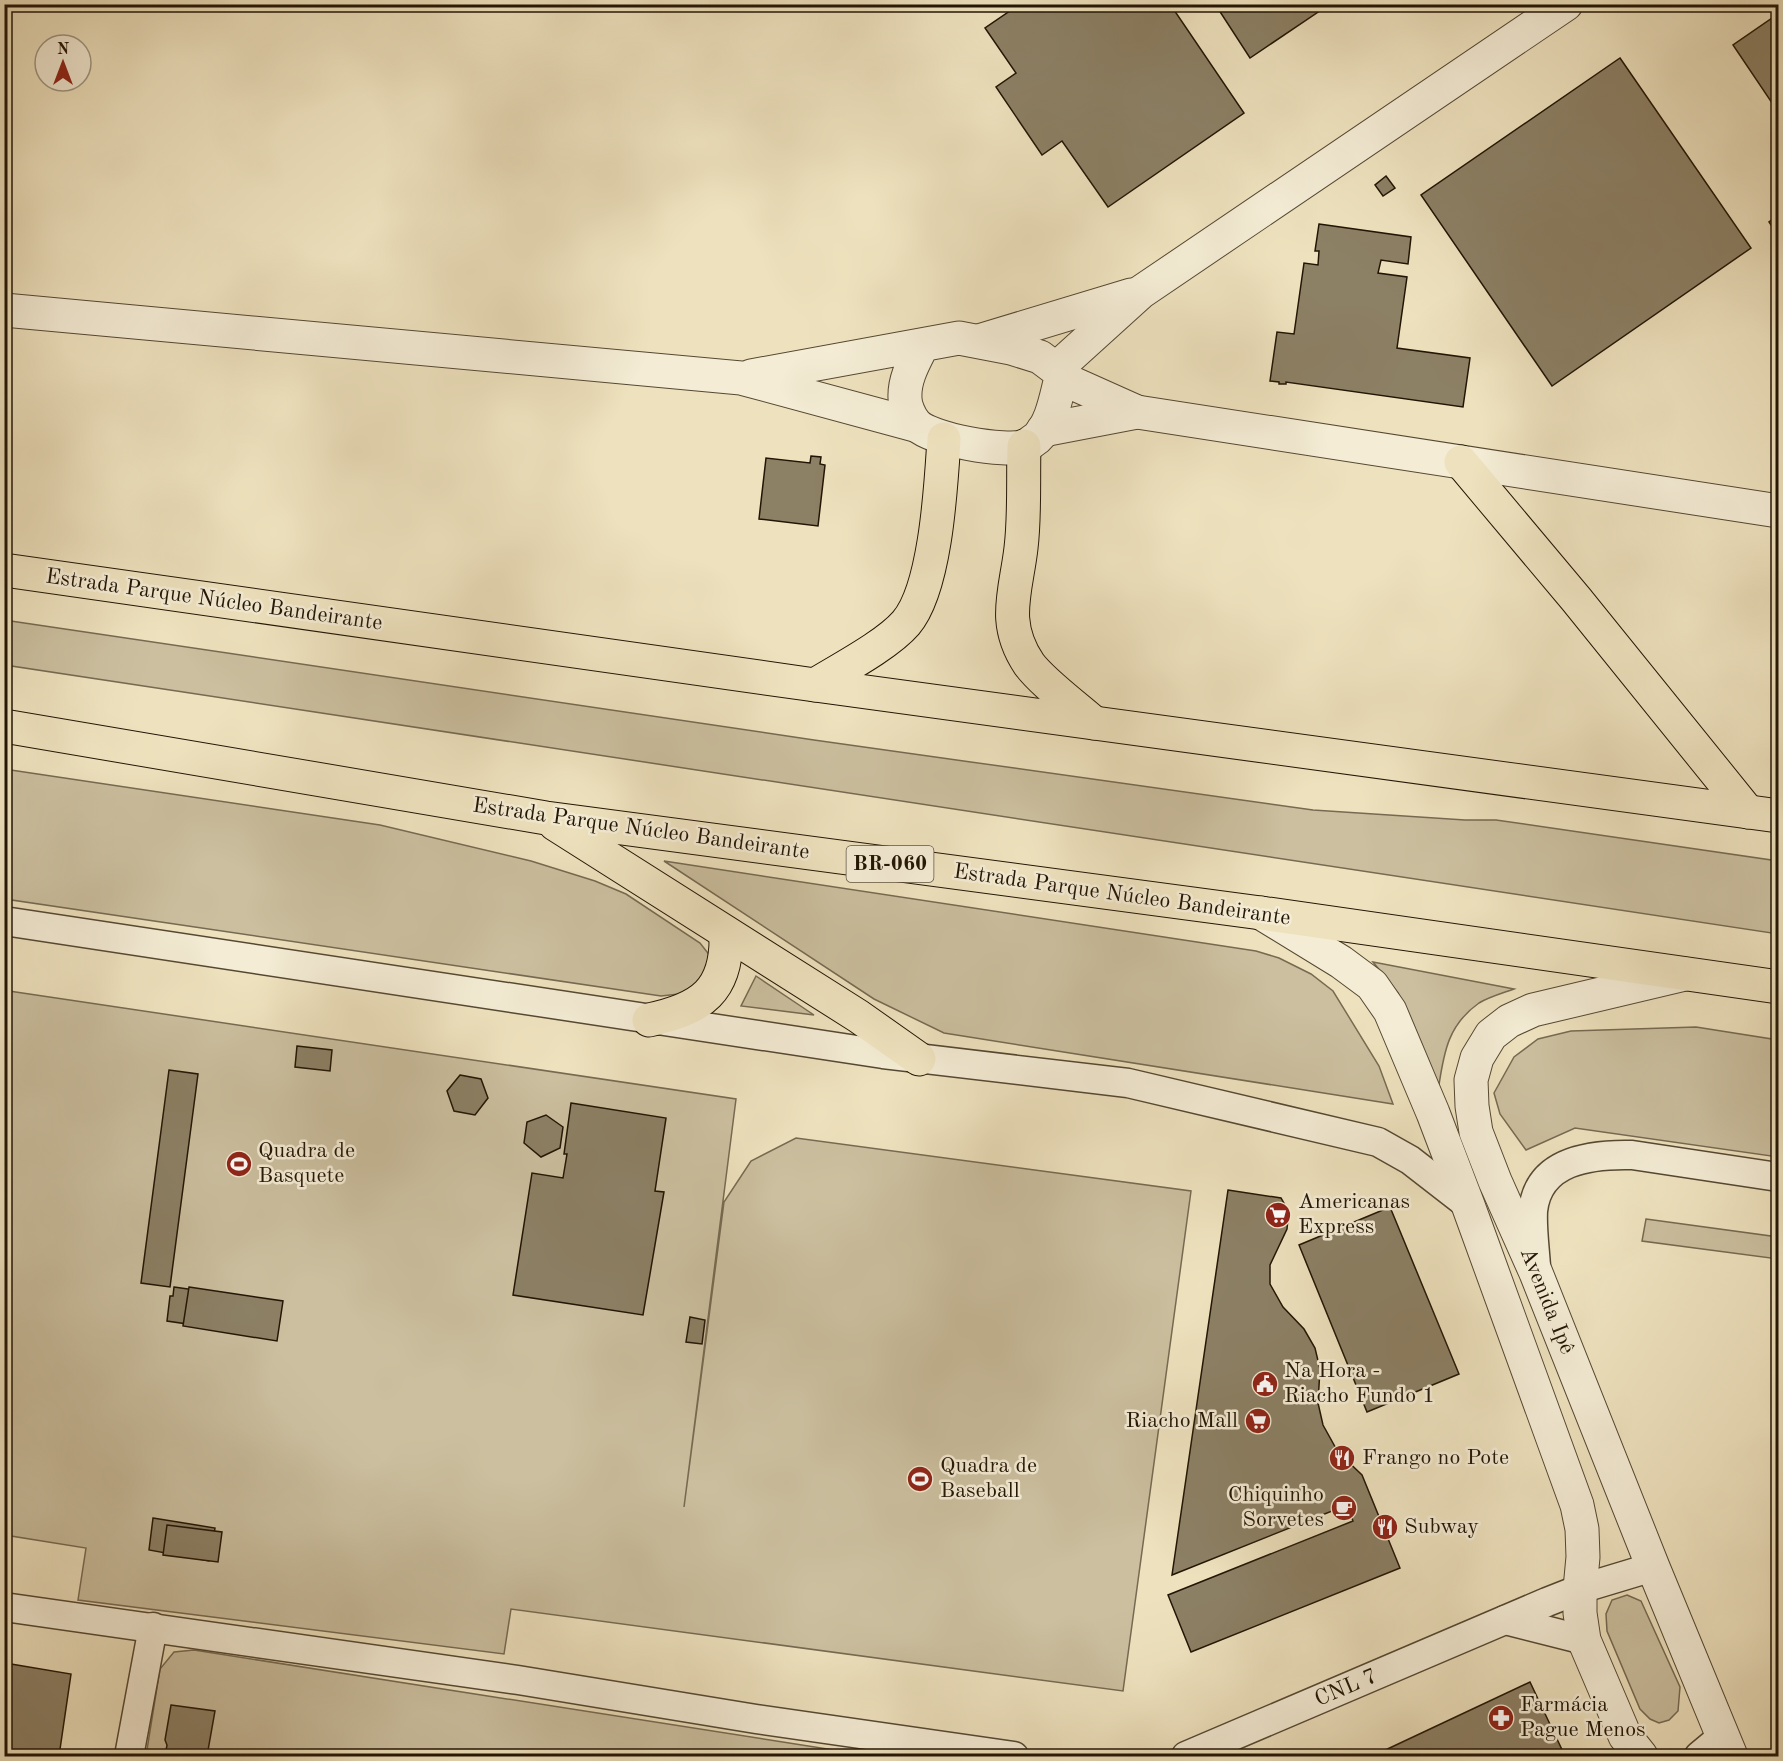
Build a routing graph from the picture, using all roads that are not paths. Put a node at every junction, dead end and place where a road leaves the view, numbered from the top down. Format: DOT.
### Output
graph roads {
  1 [pos="1566,4"];
  2 [pos="1141,291"];
  3 [pos="4,310"];
  4 [pos="978,342"];
  5 [pos="922,346"];
  6 [pos="1059,373"];
  7 [pos="741,378"];
  8 [pos="1137,412"];
  9 [pos="930,432"];
  10 [pos="1034,438"];
  11 [pos="1461,462"];
  12 [pos="1779,511"];
  13 [pos="4,570"];
  14 [pos="815,686"];
  15 [pos="1094,723"];
  16 [pos="4,726"];
  17 [pos="1763,814"];
  18 [pos="546,818"];
  19 [pos="1262,913"];
  20 [pos="4,921"];
  21 [pos="726,933"];
  22 [pos="1685,974"];
  23 [pos="1779,987"];
  24 [pos="649,1020"];
  25 [pos="919,1059"];
  26 [pos="1779,1177"];
  27 [pos="1468,1205"];
  28 [pos="1536,1273"];
  29 [pos="1653,1567"];
  30 [pos="1580,1589"];
  31 [pos="4,1607"];
  32 [pos="1505,1620"];
  33 [pos="153,1627"];
  34 [pos="1584,1640"];
  35 [pos="1628,1750"];
  36 [pos="1718,1750"];
  37 [pos="129,1756"];
  38 [pos="1014,1756"];
  39 [pos="1186,1756"];
  1 -- 2 [label="street"];
  2 -- 4 [label="street"];
  2 -- 6 [label="street"];
  3 -- 7 [label="street"];
  4 -- 5 [label="street"];
  4 -- 6 [label="street"];
  5 -- 7 [label="street"];
  5 -- 9 [label="street"];
  6 -- 8 [label="street"];
  6 -- 10 [label="street"];
  7 -- 9 [label="street"];
  8 -- 10 [label="street"];
  8 -- 11 [label="street"];
  9 -- 10 [label="street"];
  9 -- 14 [label="highway"];
  10 -- 15 [label="highway"];
  11 -- 12 [label="street"];
  11 -- 17 [label="highway"];
  13 -- 14 [label="highway, Estrada Parque Núcleo Bandeirante"];
  14 -- 15 [label="highway, Estrada Parque Núcleo Bandeirante"];
  15 -- 17 [label="highway, Estrada Parque Núcleo Bandeirante"];
  16 -- 18 [label="highway, Estrada Parque Núcleo Bandeirante / BR-060"];
  18 -- 19 [label="highway, Estrada Parque Núcleo Bandeirante / BR-060"];
  18 -- 21 [label="highway"];
  19 -- 22 [label="highway, Estrada Parque Núcleo Bandeirante / BR-060"];
  19 -- 27 [label="street, Avenida Ipê"];
  20 -- 24 [label="street"];
  21 -- 24 [label="highway"];
  21 -- 25 [label="highway"];
  22 -- 23 [label="highway, Estrada Parque Núcleo Bandeirante / BR-060"];
  22 -- 28 [label="street, Avenida Ipê"];
  24 -- 25 [label="street"];
  25 -- 27 [label="street"];
  26 -- 28 [label="street"];
  27 -- 30 [label="street, Avenida Ipê"];
  28 -- 29 [label="street, Avenida Ipê"];
  29 -- 30 [label="street, CNL 7"];
  29 -- 36 [label="street, Avenida Ipê"];
  30 -- 32 [label="street, CNL 7"];
  30 -- 34 [label="street, Avenida Ipê"];
  31 -- 33 [label="street"];
  32 -- 34 [label="street"];
  32 -- 39 [label="street, CNL 7"];
  33 -- 37 [label="street"];
  33 -- 38 [label="street"];
  34 -- 35 [label="street, Avenida Ipê"];
}
